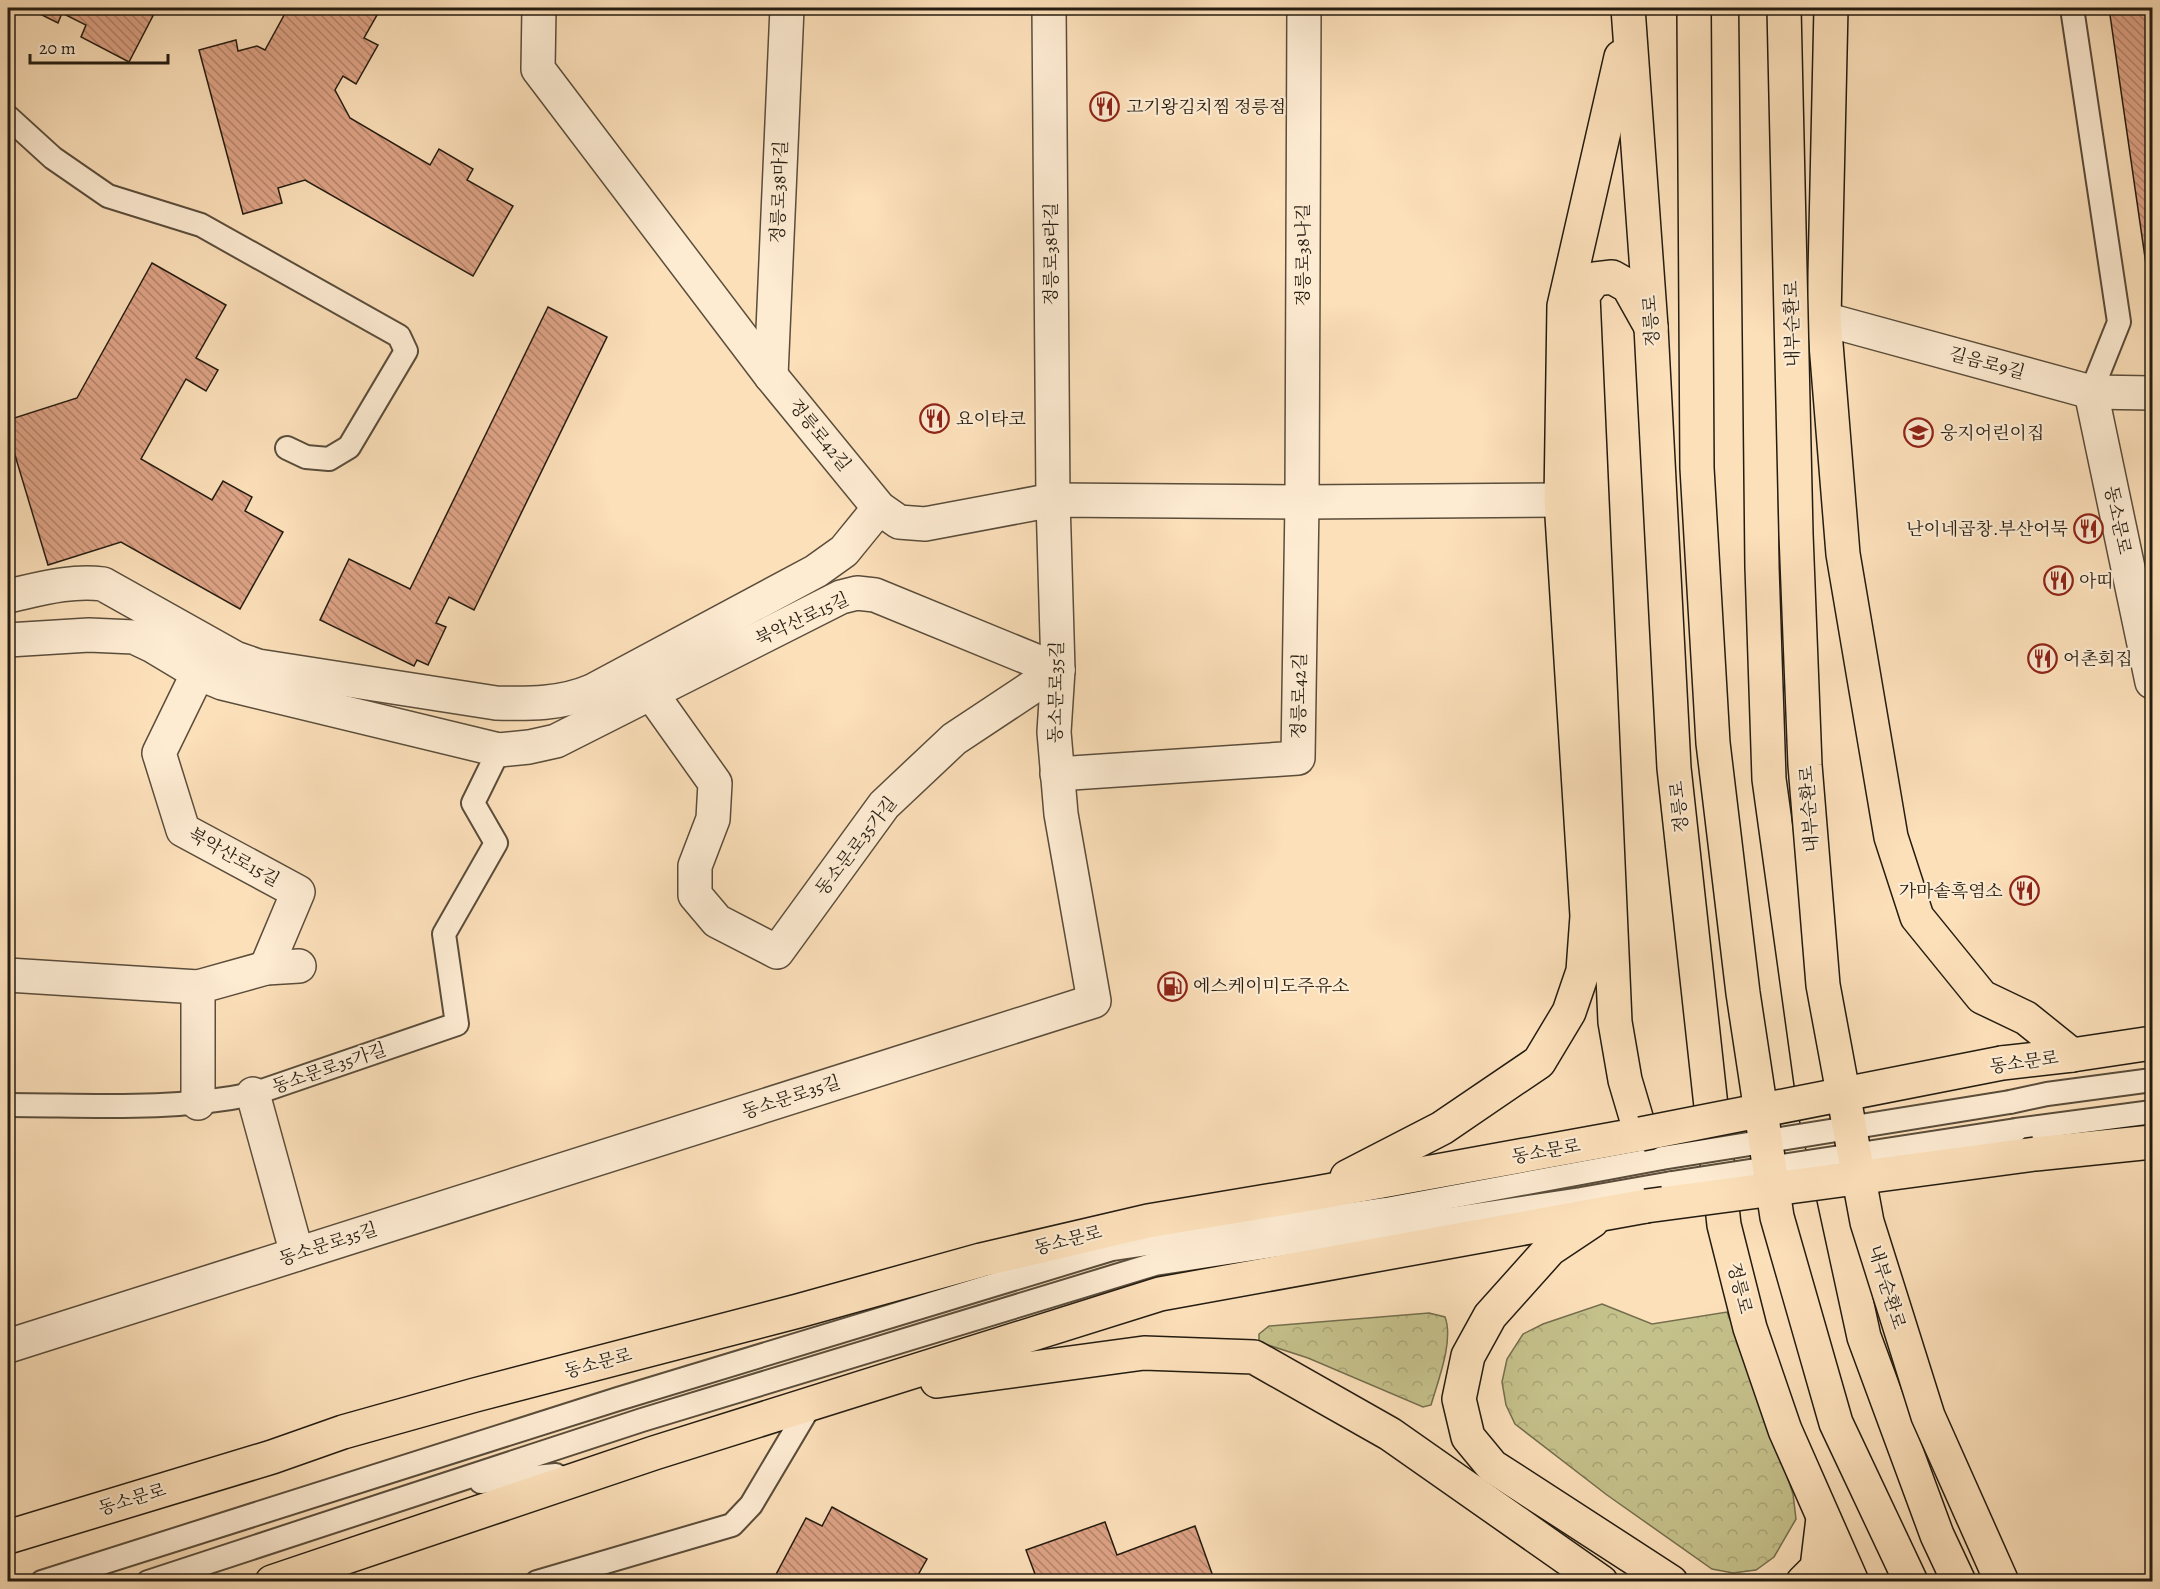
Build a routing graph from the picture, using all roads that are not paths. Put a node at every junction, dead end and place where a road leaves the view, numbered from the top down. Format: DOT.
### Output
graph roads {
  1 [pos="539,8"];
  2 [pos="787,8"];
  3 [pos="1049,8"];
  4 [pos="1304,8"];
  5 [pos="1694,8"];
  6 [pos="1756,8"];
  7 [pos="1784,8"];
  8 [pos="1831,8"];
  9 [pos="2072,8"];
  10 [pos="1628,15"];
  11 [pos="8,117"];
  12 [pos="1824,318"];
  13 [pos="1652,327"];
  14 [pos="771,376"];
  15 [pos="2091,392"];
  16 [pos="2152,393"];
  17 [pos="287,448"];
  18 [pos="1053,500"];
  19 [pos="1561,500"];
  20 [pos="1302,502"];
  21 [pos="879,508"];
  22 [pos="8,597"];
  23 [pos="8,640"];
  24 [pos="153,646"];
  25 [pos="1058,670"];
  26 [pos="198,673"];
  27 [pos="2152,682"];
  28 [pos="651,693"];
  29 [pos="499,750"];
  30 [pos="1058,774"];
  31 [pos="299,966"];
  32 [pos="266,968"];
  33 [pos="8,975"];
  34 [pos="198,987"];
  35 [pos="2152,1043"];
  36 [pos="2085,1053"];
  37 [pos="2152,1080"];
  38 [pos="253,1094"];
  39 [pos="198,1103"];
  40 [pos="8,1105"];
  41 [pos="2152,1112"];
  42 [pos="1641,1134"];
  43 [pos="2025,1142"];
  44 [pos="2152,1142"];
  45 [pos="1316,1193"];
  46 [pos="1601,1215"];
  47 [pos="1104,1231"];
  48 [pos="297,1254"];
  49 [pos="1060,1265"];
  50 [pos="8,1346"];
  51 [pos="782,1378"];
  52 [pos="811,1404"];
  53 [pos="674,1447"];
  54 [pos="618,1466"];
  55 [pos="444,1485"];
  56 [pos="1823,1518"];
  57 [pos="8,1537"];
  58 [pos="42,1581"];
  59 [pos="148,1581"];
  60 [pos="272,1581"];
  61 [pos="537,1581"];
  62 [pos="1601,1581"];
  63 [pos="1671,1581"];
  64 [pos="1803,1581"];
  65 [pos="1852,1581"];
  66 [pos="1911,1581"];
  67 [pos="1959,1581"];
  68 [pos="2002,1581"];
  1 -- 14 [label="street, 정릉로42길"];
  2 -- 14 [label="street, 정릉로38마길"];
  3 -- 18 [label="street, 정릉로38라길"];
  4 -- 20 [label="street, 정릉로38나길"];
  5 -- 66 [label="main road, bridge"];
  6 -- 67 [label="main road"];
  7 -- 68 [label="main road, 내부순환로, bridge"];
  8 -- 12 [label="main road"];
  9 -- 15 [label="lane"];
  10 -- 13 [label="main road, 정릉로"];
  10 -- 19 [label="main road"];
  11 -- 17 [label="lane"];
  12 -- 15 [label="street, 길음로9길"];
  12 -- 36 [label="main road"];
  13 -- 42 [label="main road"];
  13 -- 56 [label="main road, 정릉로"];
  14 -- 21 [label="street, 정릉로42길"];
  15 -- 16 [label="street, 길음로9길"];
  15 -- 27 [label="street, 동소문로"];
  18 -- 20 [label="street, 정릉로42길"];
  18 -- 21 [label="street, 정릉로42길"];
  18 -- 25 [label="street, 동소문로35길"];
  19 -- 20 [label="street, 정릉로42길"];
  19 -- 45 [label="main road"];
  20 -- 30 [label="street, 정릉로42길"];
  21 -- 22 [label="street"];
  22 -- 24 [label="street, 북악산로15길"];
  23 -- 24 [label="street, 북악산로15길"];
  24 -- 26 [label="street, 북악산로15길"];
  25 -- 28 [label="street, 북악산로15길"];
  25 -- 28 [label="street, 동소문로35가길"];
  25 -- 30 [label="street, 동소문로35길"];
  26 -- 29 [label="street, 북악산로15길"];
  26 -- 32 [label="street, 북악산로15길"];
  28 -- 29 [label="street, 북악산로15길"];
  29 -- 38 [label="lane, 동소문로35가길"];
  30 -- 48 [label="street, 동소문로35길"];
  31 -- 32 [label="street"];
  32 -- 34 [label="street"];
  33 -- 34 [label="street"];
  34 -- 39 [label="street"];
  35 -- 36 [label="main road, 동소문로"];
  36 -- 42 [label="main road, 동소문로, bridge"];
  37 -- 49 [label="lane, bridge"];
  38 -- 39 [label="lane, 동소문로35가길"];
  38 -- 48 [label="street"];
  39 -- 40 [label="lane, 동소문로35가길"];
  41 -- 43 [label="lane"];
  42 -- 45 [label="main road, 동소문로"];
  43 -- 44 [label="main road"];
  43 -- 46 [label="main road, bridge"];
  43 -- 51 [label="lane, bridge"];
  45 -- 47 [label="main road, 동소문로"];
  46 -- 52 [label="main road"];
  46 -- 63 [label="main road"];
  47 -- 49 [label="lane"];
  47 -- 57 [label="main road, 동소문로"];
  48 -- 50 [label="street, 동소문로35길"];
  49 -- 58 [label="lane"];
  51 -- 53 [label="lane"];
  51 -- 55 [label="lane"];
  52 -- 53 [label="main road"];
  52 -- 61 [label="lane"];
  52 -- 62 [label="main road"];
  53 -- 54 [label="main road"];
  54 -- 55 [label="lane"];
  54 -- 60 [label="main road"];
  55 -- 59 [label="lane"];
  56 -- 64 [label="main road"];
  56 -- 65 [label="main road, 정릉로"];
}
